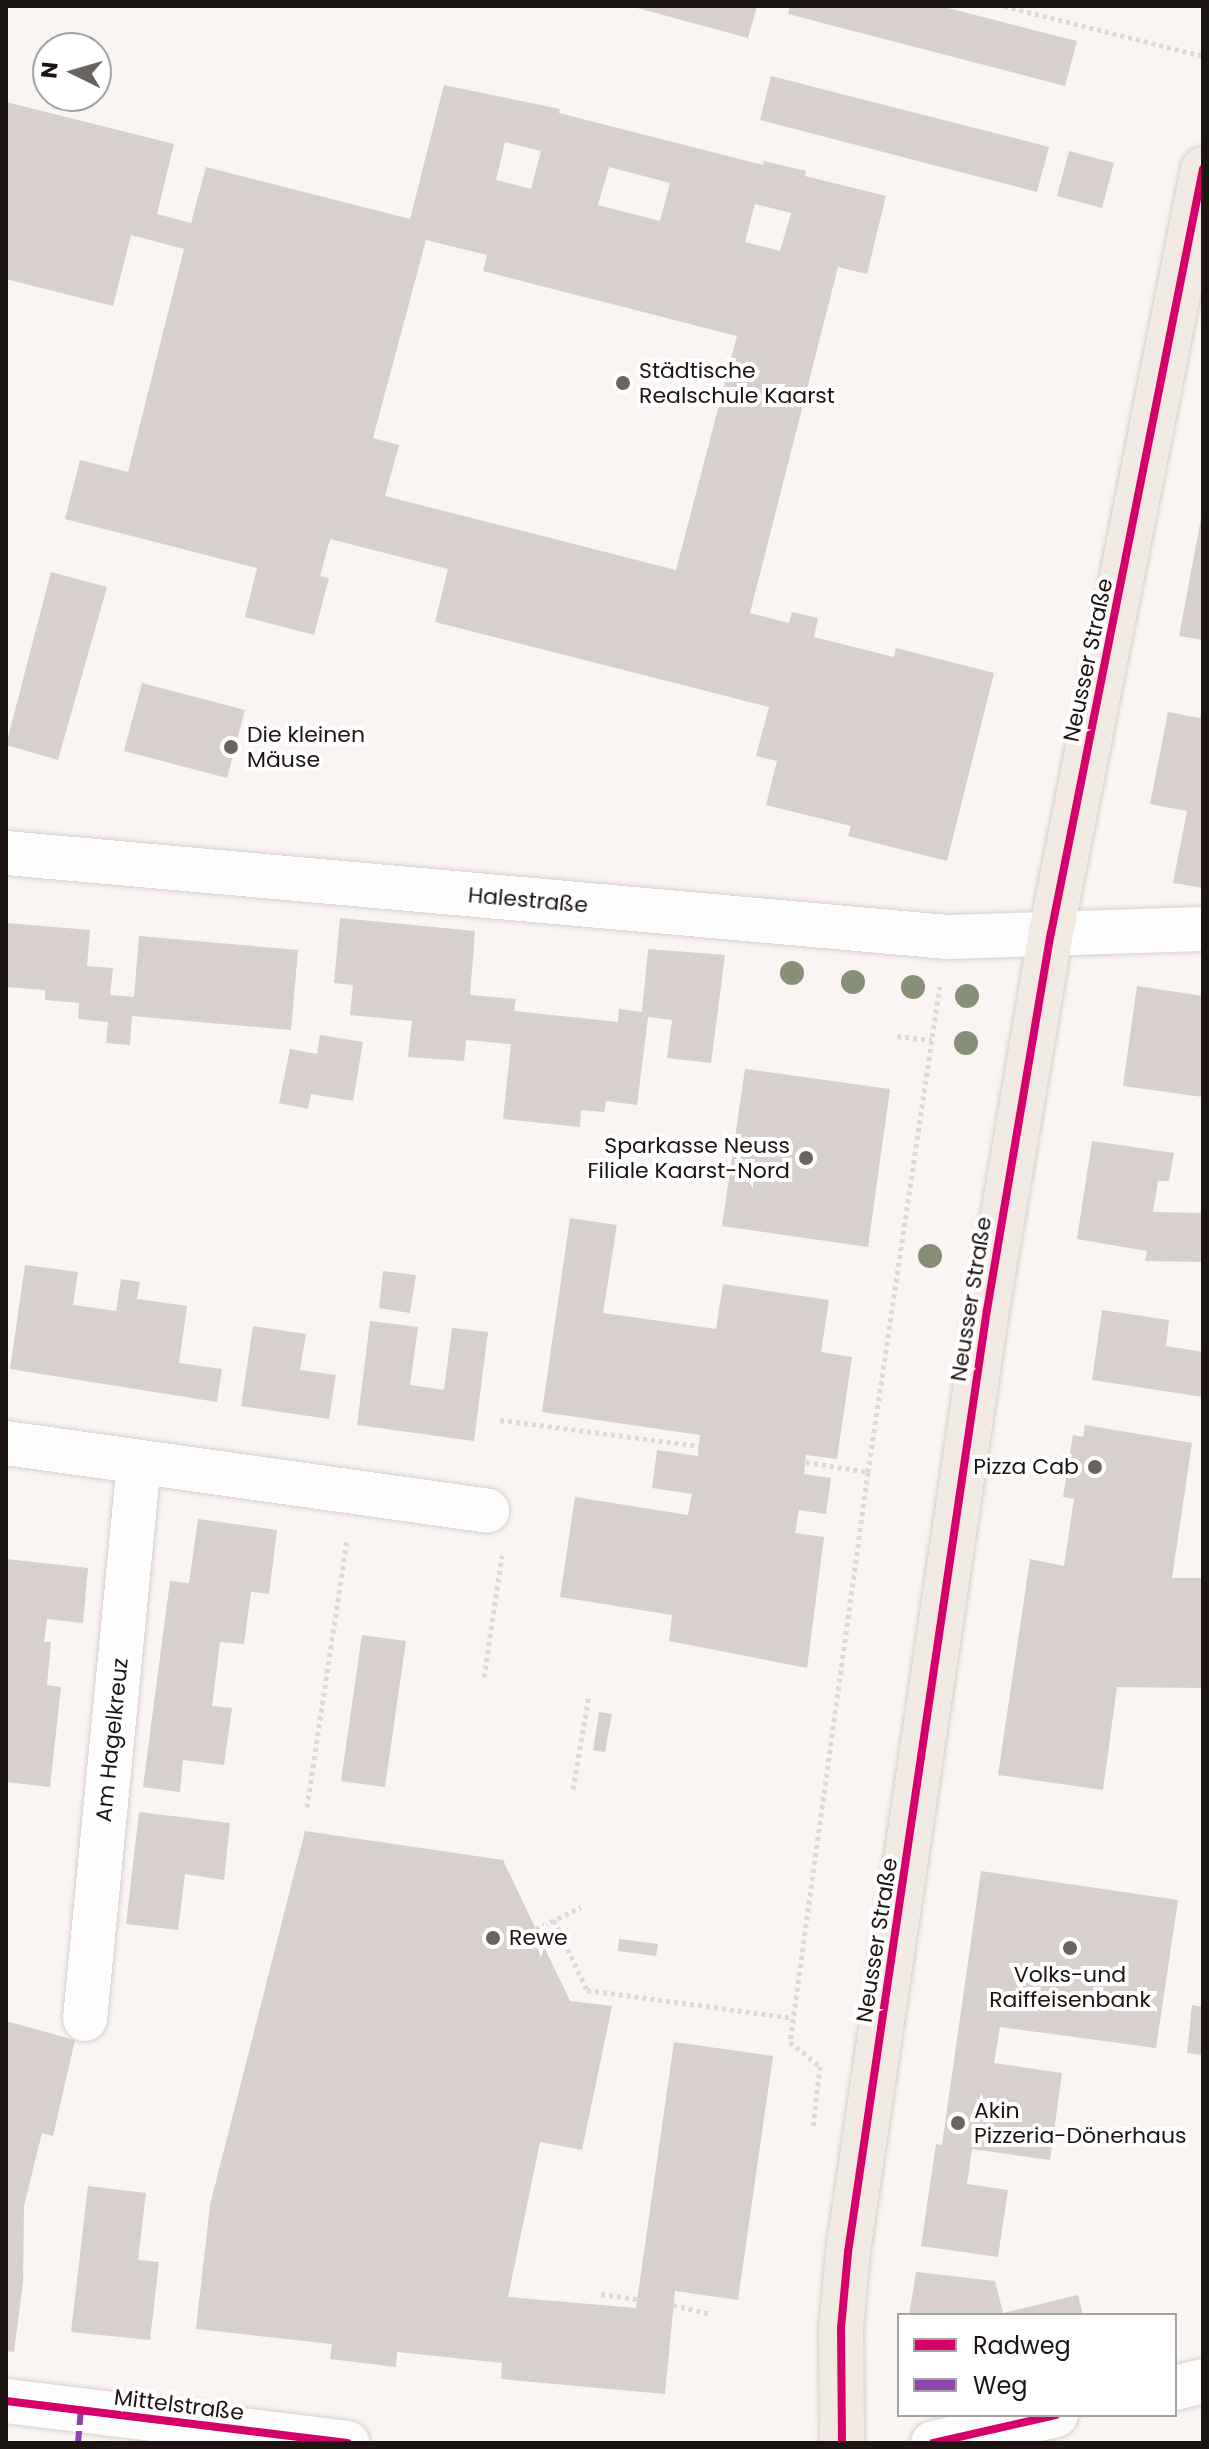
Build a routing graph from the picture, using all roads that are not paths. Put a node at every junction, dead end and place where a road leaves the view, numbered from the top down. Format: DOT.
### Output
graph roads {
  1 [pos="1203,169"];
  2 [pos="6,853"];
  3 [pos="1203,929"];
  4 [pos="1051,933"];
  5 [pos="6,1443"];
  6 [pos="139,1462"];
  7 [pos="487,1511"];
  8 [pos="85,2019"];
  9 [pos="1203,2381"];
  10 [pos="1177,2388"];
  11 [pos="6,2401"];
  12 [pos="1047,2417"];
  13 [pos="80,2427"];
  14 [pos="347,2443"];
  15 [pos="842,2443"];
  16 [pos="933,2443"];
  1 -- 4 [label="main road, Neusser Straße"];
  2 -- 4 [label="street, Halestraße"];
  3 -- 4 [label="street, Halestraße"];
  4 -- 15 [label="main road, Neusser Straße"];
  5 -- 6 [label="street"];
  6 -- 7 [label="street"];
  6 -- 8 [label="street, Am Hagelkreuz"];
  9 -- 10 [label="street"];
  11 -- 13 [label="street, Mittelstraße"];
  12 -- 16 [label="street"];
  13 -- 14 [label="street, Mittelstraße"];
}
